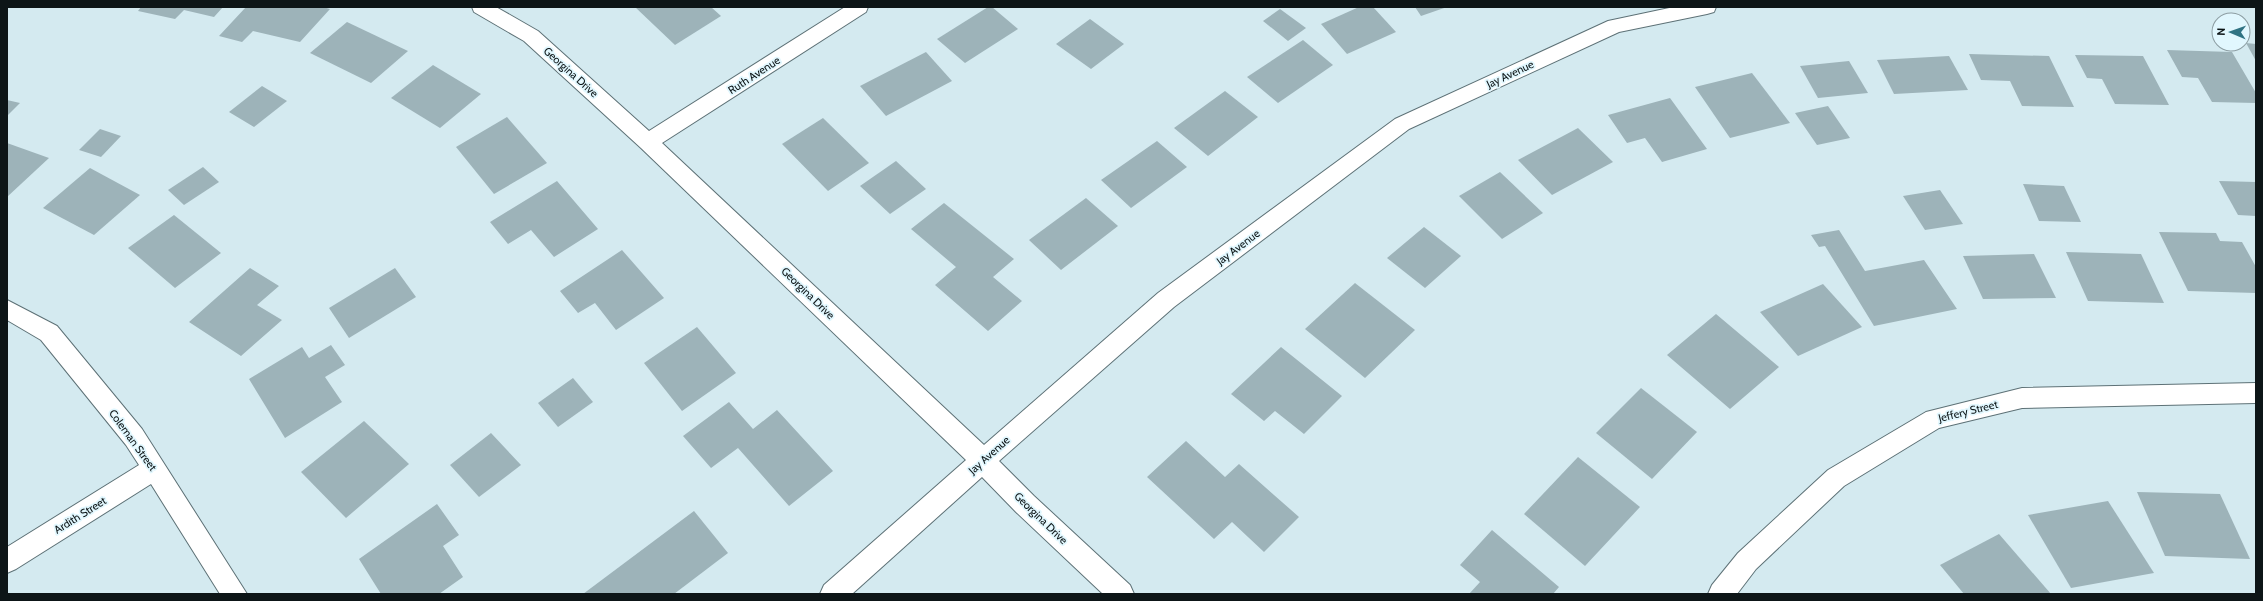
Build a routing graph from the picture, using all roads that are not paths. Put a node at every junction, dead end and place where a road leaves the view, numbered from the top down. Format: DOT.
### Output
graph roads {
  1 [pos="482,7"];
  2 [pos="859,7"];
  3 [pos="1707,7"];
  4 [pos="648,142"];
  5 [pos="7,309"];
  6 [pos="2256,393"];
  7 [pos="982,461"];
  8 [pos="154,469"];
  9 [pos="7,561"];
  10 [pos="234,594"];
  11 [pos="833,594"];
  12 [pos="1121,594"];
  13 [pos="1721,594"];
  1 -- 4 [label="street, Georgina Drive"];
  2 -- 4 [label="street, Ruth Avenue"];
  3 -- 7 [label="street, Jay Avenue"];
  4 -- 7 [label="street, Georgina Drive"];
  5 -- 8 [label="street, Coleman Street"];
  6 -- 13 [label="street, Jeffery Street"];
  7 -- 11 [label="street, Jay Avenue"];
  7 -- 12 [label="street, Georgina Drive"];
  8 -- 9 [label="street, Ardith Street"];
  8 -- 10 [label="street, Coleman Street"];
}
